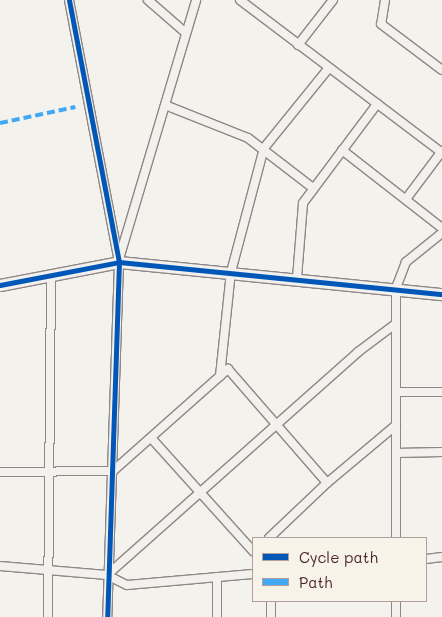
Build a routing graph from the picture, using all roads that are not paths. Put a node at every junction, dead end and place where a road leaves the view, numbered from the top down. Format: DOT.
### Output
graph roads {
  1 [pos="69,0"];
  2 [pos="148,0"];
  3 [pos="196,0"];
  4 [pos="240,0"];
  5 [pos="333,0"];
  6 [pos="385,0"];
  7 [pos="186,33"];
  8 [pos="298,45"];
  9 [pos="328,69"];
  10 [pos="442,70"];
  11 [pos="377,104"];
  12 [pos="165,105"];
  13 [pos="264,148"];
  14 [pos="342,150"];
  15 [pos="442,152"];
  16 [pos="313,188"];
  17 [pos="406,199"];
  18 [pos="442,228"];
  19 [pos="442,233"];
  20 [pos="119,262"];
  21 [pos="231,272"];
  22 [pos="51,275"];
  23 [pos="297,278"];
  24 [pos="0,285"];
  25 [pos="396,288"];
  26 [pos="442,293"];
  27 [pos="394,325"];
  28 [pos="220,376"];
  29 [pos="396,392"];
  30 [pos="442,392"];
  31 [pos="277,425"];
  32 [pos="396,425"];
  33 [pos="152,439"];
  34 [pos="442,452"];
  35 [pos="396,453"];
  36 [pos="49,471"];
  37 [pos="113,471"];
  38 [pos="0,472"];
  39 [pos="327,483"];
  40 [pos="199,490"];
  41 [pos="271,537"];
  42 [pos="396,537"];
  43 [pos="252,550"];
  44 [pos="442,557"];
  45 [pos="427,559"];
  46 [pos="0,566"];
  47 [pos="48,571"];
  48 [pos="252,574"];
  49 [pos="107,575"];
  50 [pos="217,577"];
  51 [pos="271,602"];
  52 [pos="396,602"];
  53 [pos="48,617"];
  54 [pos="108,617"];
  55 [pos="218,617"];
  56 [pos="271,617"];
  57 [pos="396,617"];
  1 -- 20 [label="street"];
  2 -- 7 [label="street"];
  3 -- 7 [label="street"];
  4 -- 8 [label="street"];
  5 -- 8 [label="street"];
  6 -- 10 [label="street"];
  7 -- 12 [label="street"];
  8 -- 9 [label="street"];
  9 -- 11 [label="street"];
  9 -- 13 [label="street"];
  11 -- 14 [label="street"];
  11 -- 15 [label="street"];
  12 -- 13 [label="street"];
  12 -- 20 [label="street"];
  13 -- 16 [label="street"];
  13 -- 21 [label="street"];
  14 -- 16 [label="street"];
  14 -- 17 [label="street"];
  15 -- 17 [label="street"];
  16 -- 23 [label="street"];
  17 -- 18 [label="street"];
  19 -- 25 [label="street"];
  20 -- 21 [label="street"];
  20 -- 22 [label="street"];
  20 -- 37 [label="street"];
  21 -- 23 [label="street"];
  21 -- 28 [label="street"];
  22 -- 24 [label="street"];
  22 -- 36 [label="street"];
  23 -- 25 [label="street"];
  25 -- 26 [label="street"];
  25 -- 27 [label="street"];
  27 -- 29 [label="street"];
  27 -- 31 [label="street"];
  28 -- 31 [label="street"];
  28 -- 33 [label="street"];
  29 -- 30 [label="street"];
  29 -- 32 [label="street"];
  31 -- 39 [label="street"];
  31 -- 40 [label="street"];
  32 -- 35 [label="street"];
  32 -- 39 [label="street"];
  33 -- 37 [label="street"];
  33 -- 40 [label="street"];
  34 -- 35 [label="street"];
  35 -- 42 [label="street"];
  36 -- 37 [label="street"];
  36 -- 38 [label="street"];
  36 -- 47 [label="street"];
  37 -- 49 [label="street"];
  39 -- 41 [label="street"];
  40 -- 43 [label="street"];
  40 -- 49 [label="street"];
  44 -- 45 [label="street"];
  46 -- 47 [label="street"];
  47 -- 49 [label="street"];
  47 -- 53 [label="street"];
  48 -- 50 [label="street"];
  49 -- 50 [label="street"];
  49 -- 54 [label="street"];
  50 -- 55 [label="street"];
  51 -- 56 [label="street"];
  52 -- 57 [label="street"];
}
